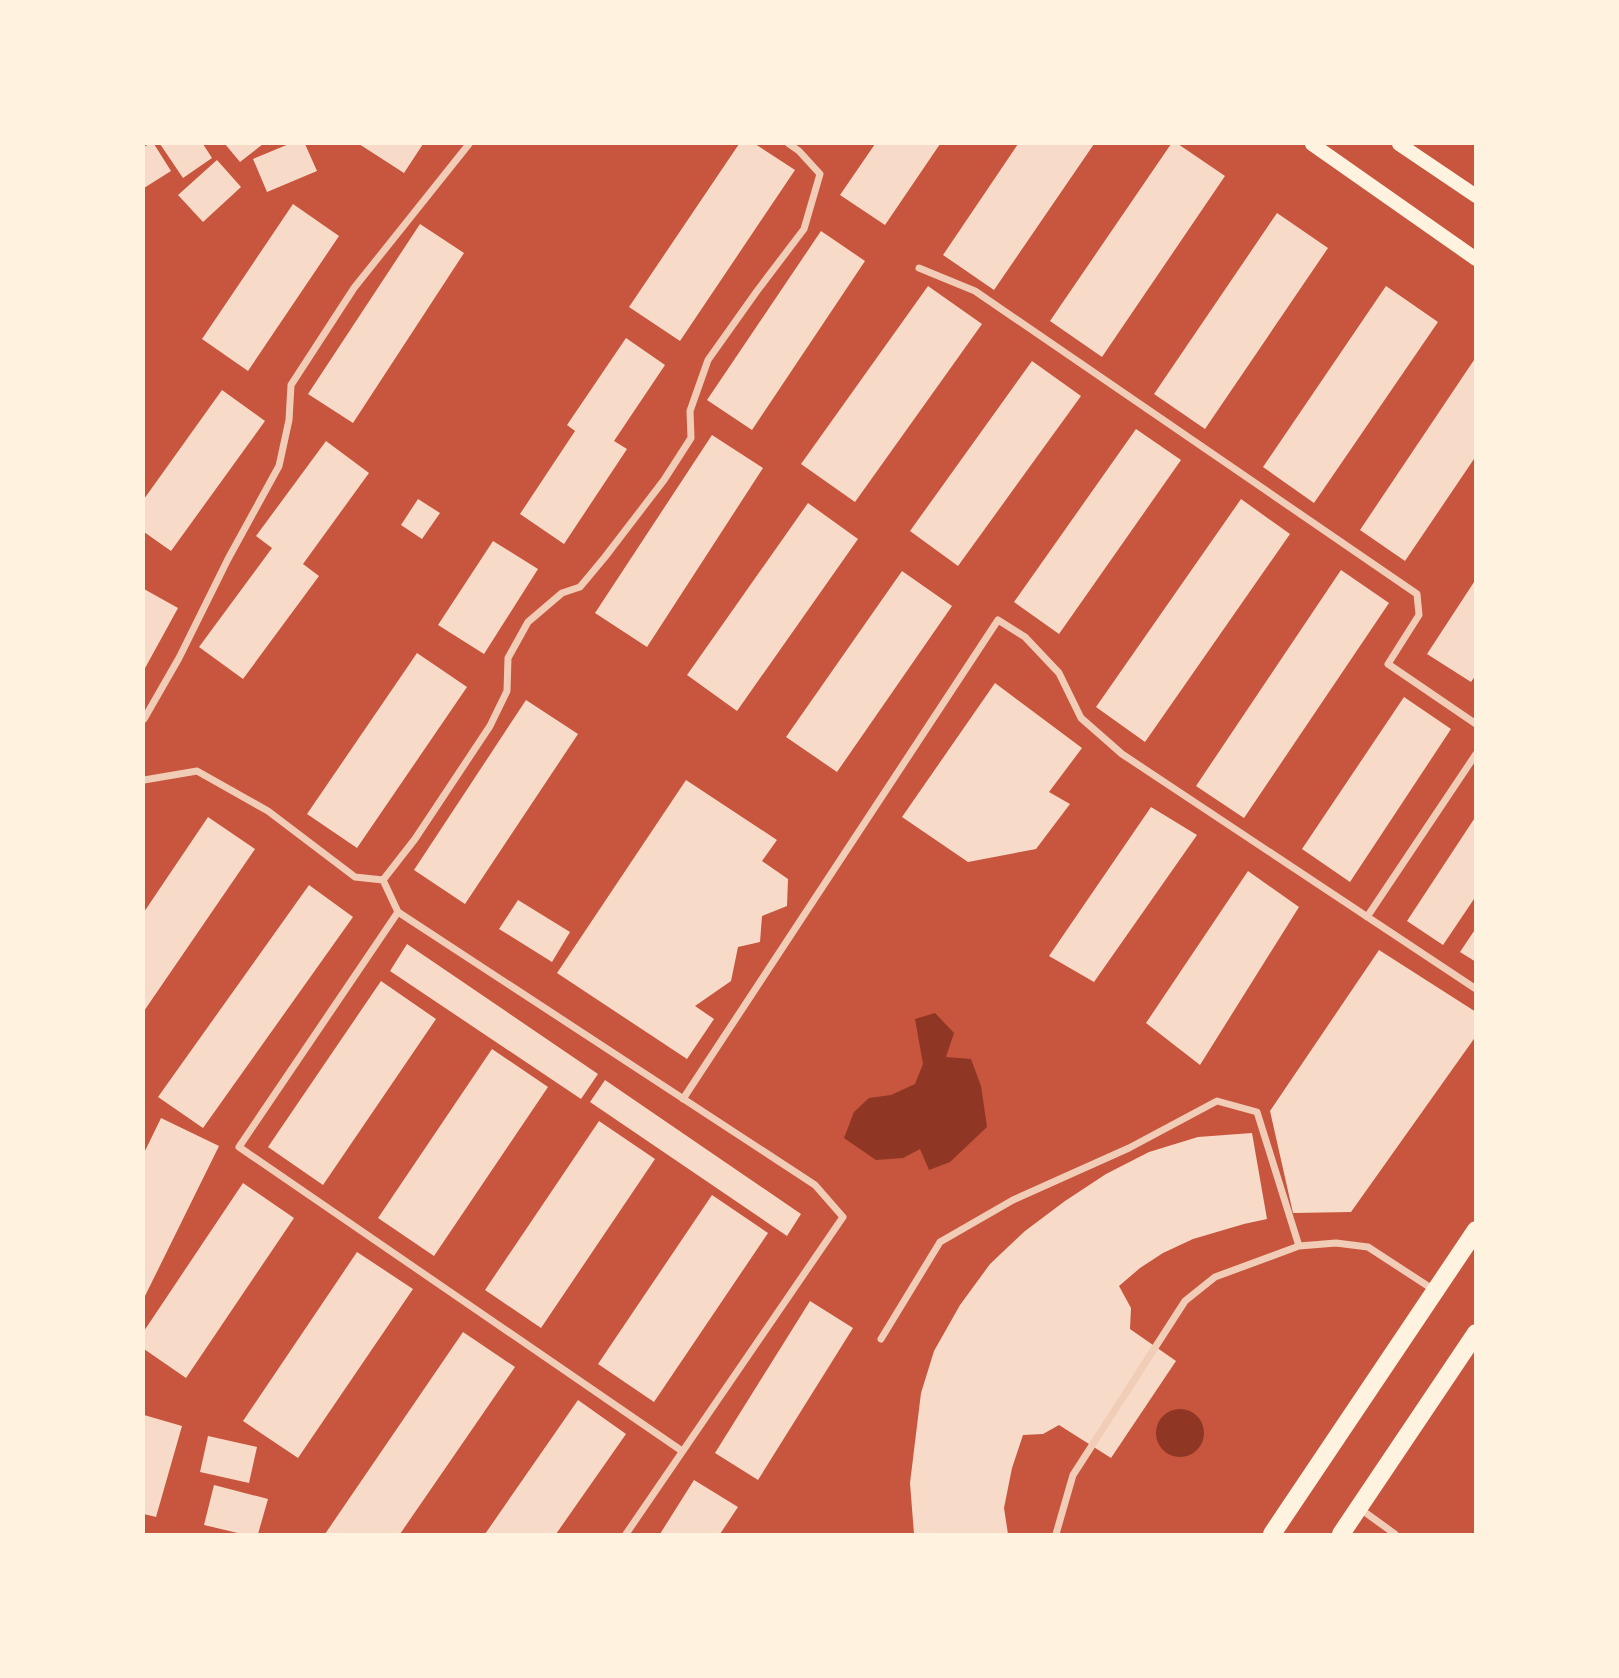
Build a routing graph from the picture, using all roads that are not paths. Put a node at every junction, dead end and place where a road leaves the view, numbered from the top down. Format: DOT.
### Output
graph roads {
  1 [pos="469,144"];
  2 [pos="789,144"];
  3 [pos="1312,144"];
  4 [pos="1399,144"];
  5 [pos="1475,196"];
  6 [pos="1475,259"];
  7 [pos="919,268"];
  8 [pos="144,719"];
  9 [pos="1475,724"];
  10 [pos="1475,754"];
  11 [pos="144,779"];
  12 [pos="383,880"];
  13 [pos="398,912"];
  14 [pos="1367,917"];
  15 [pos="1475,989"];
  16 [pos="683,1099"];
  17 [pos="1475,1230"];
  18 [pos="1299,1246"];
  19 [pos="1435,1291"];
  20 [pos="1475,1333"];
  21 [pos="881,1339"];
  22 [pos="682,1451"];
  23 [pos="1359,1508"];
  24 [pos="626,1535"];
  25 [pos="1056,1535"];
  26 [pos="1272,1535"];
  27 [pos="1341,1535"];
  28 [pos="1395,1535"];
  1 -- 8 [label="street"];
  2 -- 12 [label="street"];
  3 -- 6 [label="main road"];
  4 -- 5 [label="main road"];
  7 -- 9 [label="street"];
  10 -- 14 [label="street"];
  11 -- 12 [label="street"];
  12 -- 13 [label="street"];
  13 -- 16 [label="street"];
  13 -- 22 [label="street"];
  14 -- 15 [label="street"];
  14 -- 16 [label="street"];
  16 -- 22 [label="street"];
  17 -- 19 [label="main road"];
  18 -- 19 [label="street"];
  18 -- 21 [label="street"];
  18 -- 25 [label="street"];
  19 -- 26 [label="main road"];
  20 -- 23 [label="main road"];
  22 -- 24 [label="street"];
  23 -- 27 [label="main road"];
  23 -- 28 [label="street"];
}
